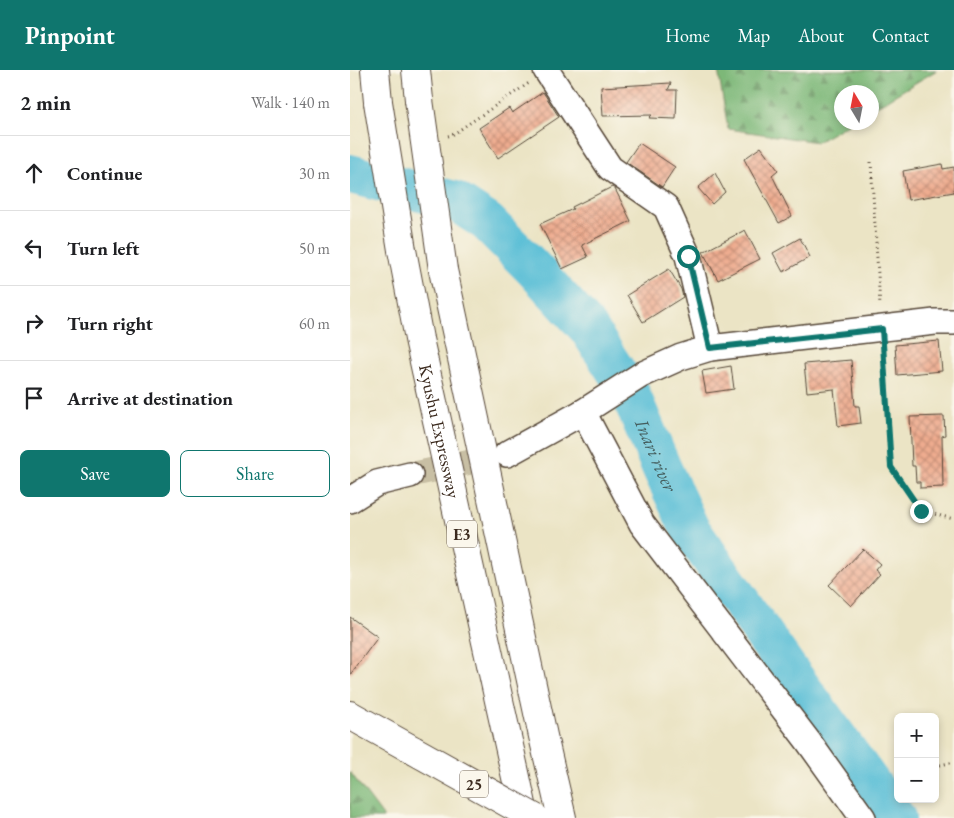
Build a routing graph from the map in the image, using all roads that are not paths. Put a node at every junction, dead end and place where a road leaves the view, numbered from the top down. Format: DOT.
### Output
graph roads {
  1 [pos="375,70"];
  2 [pos="416,70"];
  3 [pos="546,71"];
  4 [pos="954,322"];
  5 [pos="710,348"];
  6 [pos="583,412"];
  7 [pos="507,454"];
  8 [pos="410,475"];
  9 [pos="350,500"];
  10 [pos="350,716"];
  11 [pos="525,818"];
  12 [pos="535,818"];
  13 [pos="562,818"];
  14 [pos="863,818"];
  1 -- 11 [label="main road, Kyushu Expressway / E3, bridge"];
  2 -- 13 [label="main road, E3, bridge"];
  3 -- 5 [label="street"];
  4 -- 5 [label="street"];
  5 -- 6 [label="street"];
  6 -- 7 [label="street"];
  6 -- 14 [label="street"];
  8 -- 9 [label="street"];
  10 -- 12 [label="main road, 25, bridge"];
}
